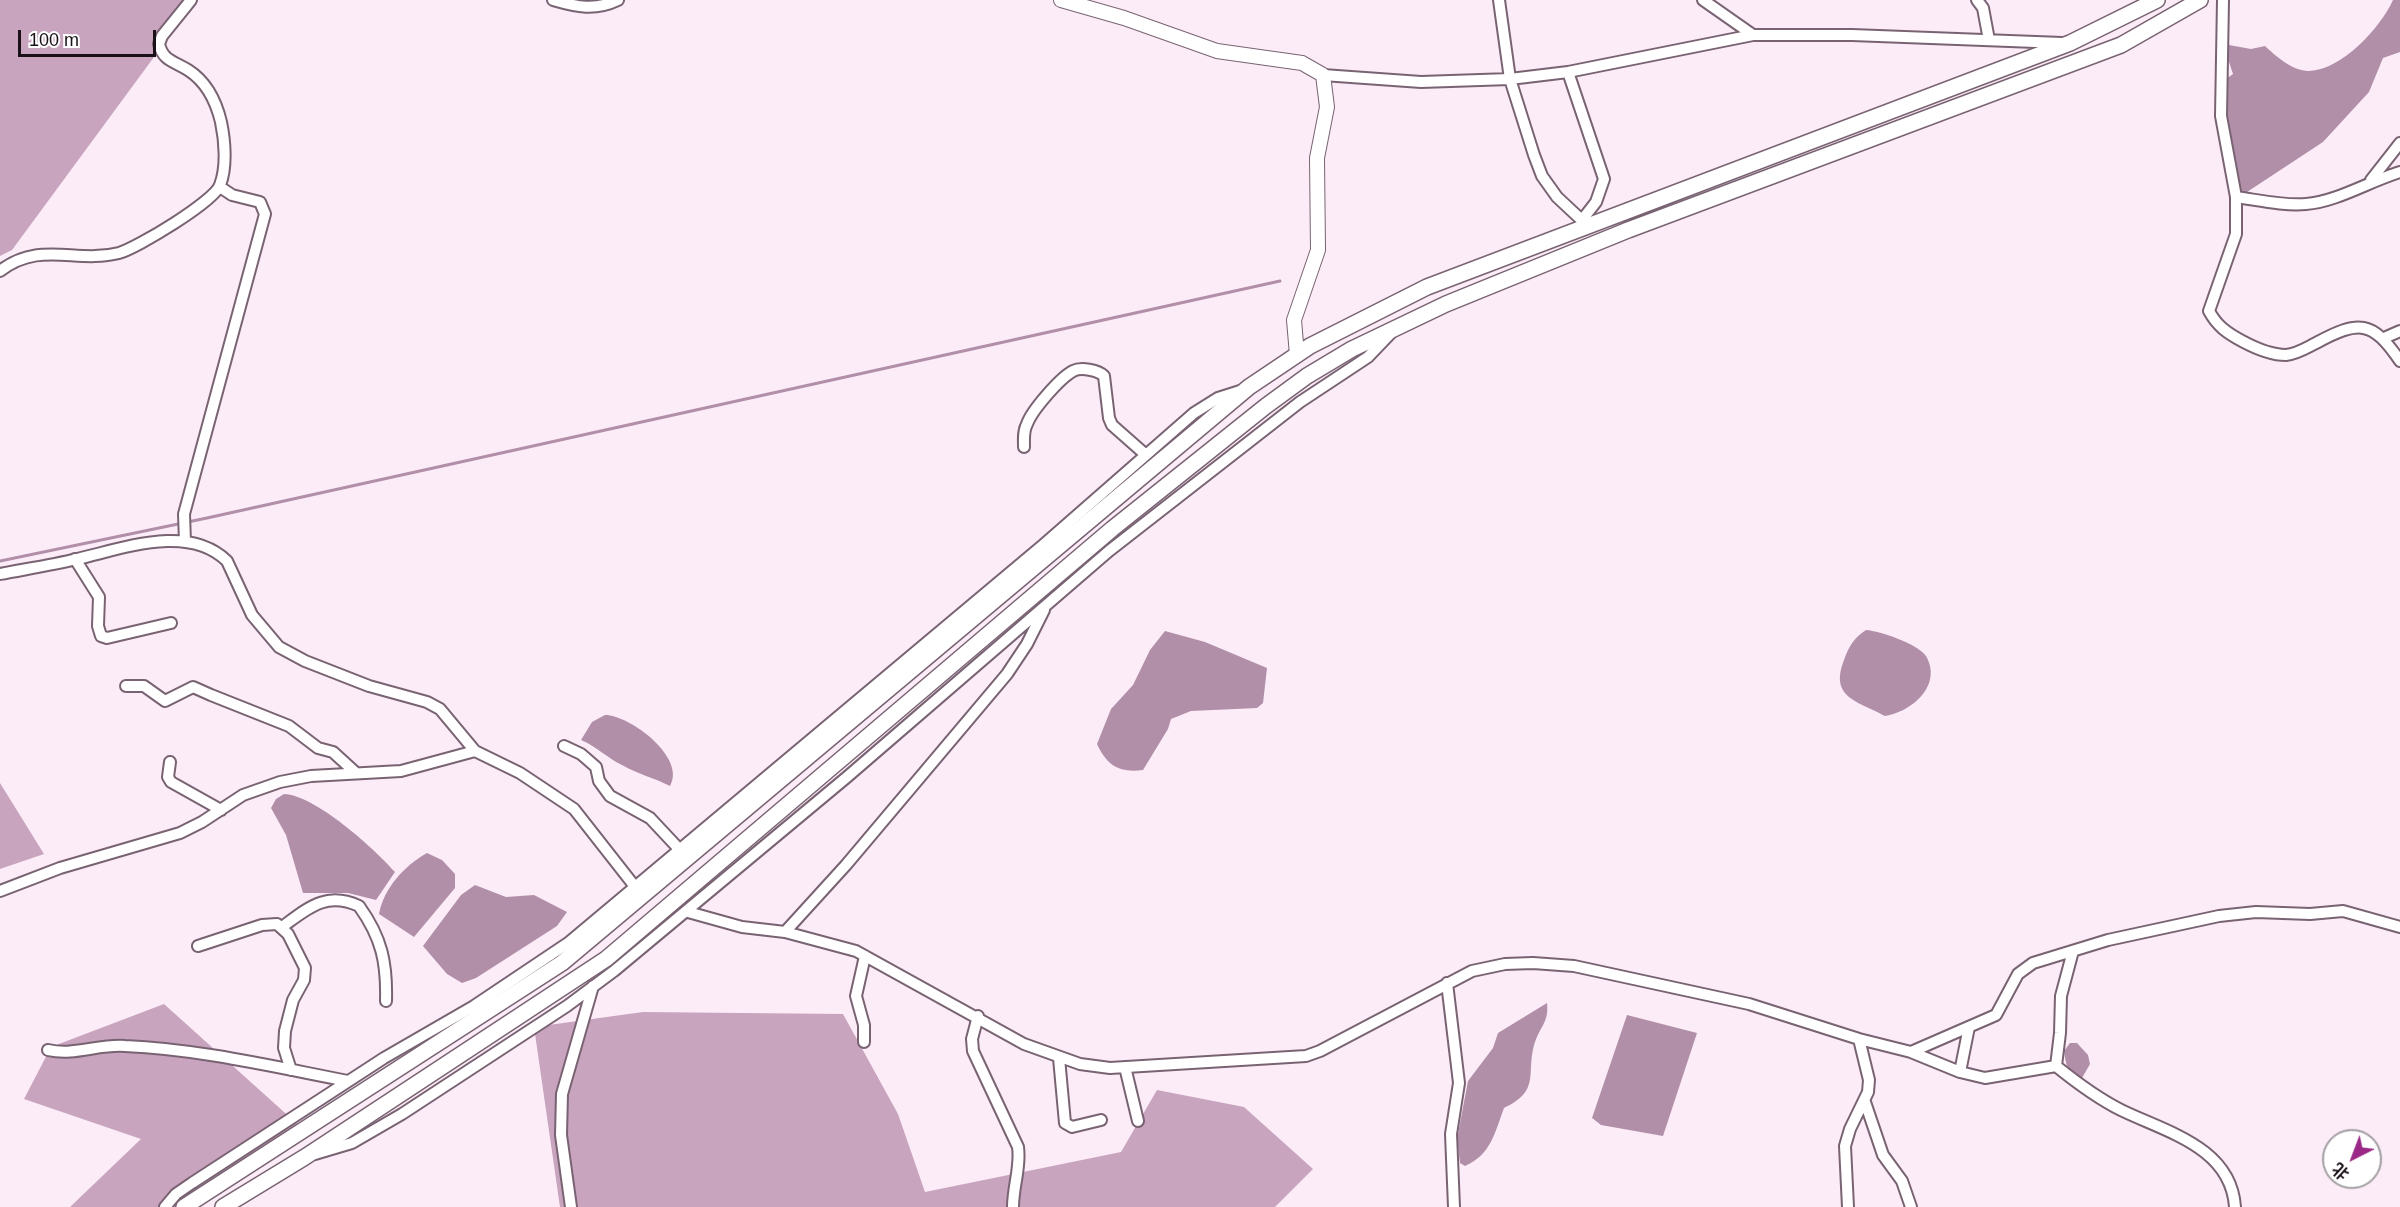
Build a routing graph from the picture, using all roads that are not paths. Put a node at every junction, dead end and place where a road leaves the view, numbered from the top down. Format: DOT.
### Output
graph roads {
  1 [pos="191,0"];
  2 [pos="553,0"];
  3 [pos="618,0"];
  4 [pos="1061,0"];
  5 [pos="1499,0"];
  6 [pos="1703,0"];
  7 [pos="1977,0"];
  8 [pos="2157,0"];
  9 [pos="2200,0"];
  10 [pos="2223,0"];
  11 [pos="1753,35"];
  12 [pos="1989,40"];
  13 [pos="2070,43"];
  14 [pos="1568,72"];
  15 [pos="1323,75"];
  16 [pos="1510,79"];
  17 [pos="2400,143"];
  18 [pos="2400,172"];
  19 [pos="2371,180"];
  20 [pos="220,187"];
  21 [pos="2236,197"];
  22 [pos="1585,223"];
  23 [pos="0,271"];
  24 [pos="1398,327"];
  25 [pos="2400,331"];
  26 [pos="2384,338"];
  27 [pos="1297,355"];
  28 [pos="2400,361"];
  29 [pos="1249,387"];
  30 [pos="1024,447"];
  31 [pos="1146,455"];
  32 [pos="184,537"];
  33 [pos="75,560"];
  34 [pos="0,574"];
  35 [pos="1046,606"];
  36 [pos="171,623"];
  37 [pos="126,686"];
  38 [pos="564,746"];
  39 [pos="475,751"];
  40 [pos="170,762"];
  41 [pos="356,773"];
  42 [pos="221,810"];
  43 [pos="680,850"];
  44 [pos="636,888"];
  45 [pos="0,891"];
  46 [pos="688,912"];
  47 [pos="282,927"];
  48 [pos="2400,927"];
  49 [pos="785,932"];
  50 [pos="198,946"];
  51 [pos="2073,951"];
  52 [pos="866,956"];
  53 [pos="1447,983"];
  54 [pos="593,986"];
  55 [pos="386,1001"];
  56 [pos="978,1017"];
  57 [pos="1969,1027"];
  58 [pos="1859,1039"];
  59 [pos="864,1042"];
  60 [pos="48,1050"];
  61 [pos="1911,1052"];
  62 [pos="1059,1059"];
  63 [pos="2056,1066"];
  64 [pos="1125,1067"];
  65 [pos="291,1070"];
  66 [pos="1960,1072"];
  67 [pos="348,1082"];
  68 [pos="1865,1102"];
  69 [pos="1101,1120"];
  70 [pos="1138,1121"];
  71 [pos="304,1157"];
  72 [pos="165,1207"];
  73 [pos="184,1207"];
  74 [pos="223,1207"];
  75 [pos="571,1207"];
  76 [pos="1013,1207"];
  77 [pos="1454,1207"];
  78 [pos="1848,1207"];
  79 [pos="1911,1207"];
  80 [pos="2235,1207"];
  1 -- 20 [label="street"];
  2 -- 3 [label="street"];
  4 -- 15 [label="main road"];
  5 -- 16 [label="street"];
  6 -- 11 [label="street"];
  7 -- 12 [label="street"];
  8 -- 13 [label="highway"];
  9 -- 24 [label="highway"];
  10 -- 21 [label="street"];
  11 -- 12 [label="street"];
  11 -- 14 [label="street"];
  12 -- 13 [label="street"];
  13 -- 22 [label="highway"];
  14 -- 16 [label="street"];
  14 -- 22 [label="street"];
  15 -- 16 [label="street"];
  15 -- 27 [label="main road"];
  16 -- 22 [label="street"];
  17 -- 19 [label="street"];
  18 -- 19 [label="street"];
  19 -- 21 [label="street"];
  20 -- 23 [label="street"];
  20 -- 32 [label="street"];
  21 -- 26 [label="street"];
  22 -- 27 [label="highway"];
  24 -- 35 [label="street"];
  24 -- 71 [label="highway"];
  25 -- 26 [label="street"];
  26 -- 28 [label="street"];
  27 -- 29 [label="highway"];
  29 -- 31 [label="street"];
  29 -- 73 [label="highway"];
  30 -- 31 [label="street"];
  31 -- 43 [label="street"];
  32 -- 33 [label="street"];
  32 -- 39 [label="street"];
  33 -- 34 [label="street"];
  33 -- 36 [label="street"];
  35 -- 46 [label="street"];
  35 -- 49 [label="street"];
  37 -- 41 [label="street"];
  38 -- 43 [label="street"];
  39 -- 41 [label="street"];
  39 -- 44 [label="street"];
  40 -- 42 [label="street"];
  41 -- 42 [label="street"];
  42 -- 45 [label="street"];
  43 -- 44 [label="street"];
  44 -- 67 [label="street"];
  46 -- 49 [label="street"];
  46 -- 54 [label="street"];
  47 -- 50 [label="street"];
  47 -- 55 [label="street"];
  47 -- 65 [label="street"];
  48 -- 51 [label="street"];
  49 -- 52 [label="street"];
  51 -- 57 [label="street"];
  51 -- 63 [label="street"];
  52 -- 56 [label="street"];
  52 -- 59 [label="street"];
  53 -- 58 [label="street"];
  53 -- 64 [label="street"];
  53 -- 77 [label="street"];
  54 -- 71 [label="street"];
  54 -- 75 [label="street"];
  56 -- 62 [label="street"];
  56 -- 76 [label="street"];
  57 -- 61 [label="street"];
  57 -- 66 [label="street"];
  58 -- 61 [label="street"];
  58 -- 68 [label="street"];
  60 -- 65 [label="street"];
  61 -- 66 [label="street"];
  62 -- 64 [label="street"];
  62 -- 69 [label="street"];
  63 -- 66 [label="street"];
  63 -- 80 [label="street"];
  64 -- 70 [label="street"];
  65 -- 67 [label="street"];
  67 -- 72 [label="street"];
  68 -- 78 [label="street"];
  68 -- 79 [label="street"];
  71 -- 74 [label="highway"];
}
